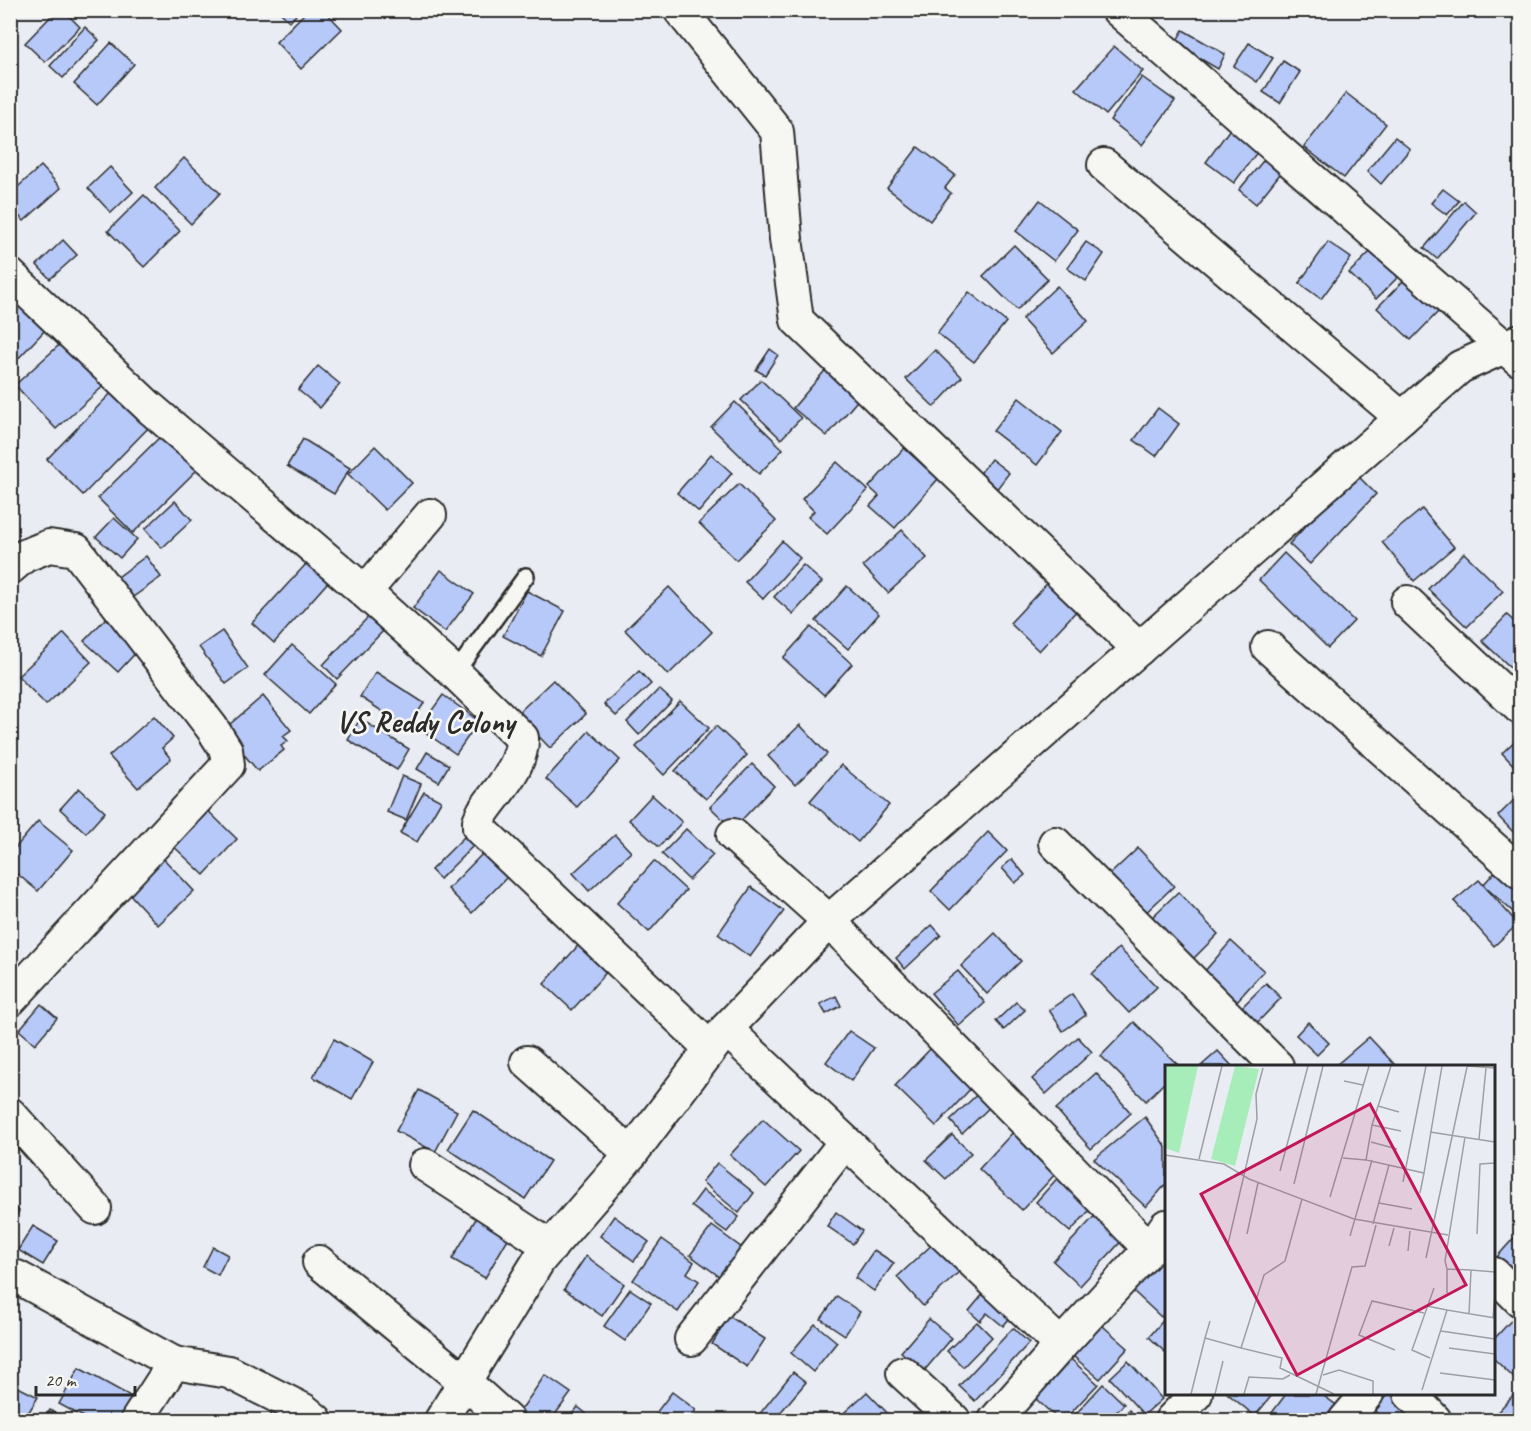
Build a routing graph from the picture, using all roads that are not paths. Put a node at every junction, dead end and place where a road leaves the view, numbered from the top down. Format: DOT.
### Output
graph roads {
  1 [pos="680,10"];
  2 [pos="1118,10"];
  3 [pos="1104,165"];
  4 [pos="10,275"];
  5 [pos="1515,350"];
  6 [pos="1402,418"];
  7 [pos="430,515"];
  8 [pos="10,568"];
  9 [pos="526,576"];
  10 [pos="365,592"];
  11 [pos="1407,602"];
  12 [pos="1268,647"];
  13 [pos="1139,649"];
  14 [pos="455,673"];
  15 [pos="1521,708"];
  16 [pos="733,835"];
  17 [pos="1055,843"];
  18 [pos="1521,872"];
  19 [pos="829,921"];
  20 [pos="10,1000"];
  21 [pos="718,1038"];
  22 [pos="526,1062"];
  23 [pos="1274,1065"];
  24 [pos="10,1114"];
  25 [pos="845,1142"];
  26 [pos="631,1154"];
  27 [pos="425,1165"];
  28 [pos="95,1208"];
  29 [pos="1159,1238"];
  30 [pos="551,1247"];
  31 [pos="319,1262"];
  32 [pos="1495,1275"];
  33 [pos="16,1277"];
  34 [pos="1521,1300"];
  35 [pos="691,1339"];
  36 [pos="1061,1345"];
  37 [pos="174,1363"];
  38 [pos="903,1372"];
  39 [pos="465,1382"];
  40 [pos="1195,1395"];
  41 [pos="1366,1395"];
  42 [pos="1411,1395"];
  43 [pos="137,1420"];
  44 [pos="316,1420"];
  45 [pos="441,1420"];
  46 [pos="507,1420"];
  47 [pos="954,1420"];
  48 [pos="995,1420"];
  49 [pos="1171,1420"];
  50 [pos="1345,1420"];
  51 [pos="1435,1420"];
  1 -- 13 [label="street"];
  2 -- 5 [label="street"];
  3 -- 6 [label="street"];
  4 -- 10 [label="street"];
  5 -- 6 [label="street"];
  6 -- 13 [label="street"];
  7 -- 10 [label="street"];
  8 -- 20 [label="street"];
  9 -- 14 [label="lane"];
  10 -- 14 [label="street"];
  11 -- 15 [label="street"];
  12 -- 18 [label="street"];
  13 -- 19 [label="street"];
  14 -- 21 [label="street"];
  16 -- 19 [label="street"];
  17 -- 23 [label="street"];
  19 -- 21 [label="street"];
  19 -- 29 [label="street"];
  21 -- 25 [label="street"];
  21 -- 26 [label="street"];
  22 -- 26 [label="street"];
  24 -- 28 [label="street"];
  25 -- 35 [label="street"];
  25 -- 36 [label="street"];
  26 -- 30 [label="street"];
  27 -- 30 [label="street"];
  29 -- 36 [label="street"];
  30 -- 39 [label="street"];
  31 -- 39 [label="street"];
  32 -- 34 [label="street"];
  33 -- 37 [label="street"];
  36 -- 48 [label="street"];
  37 -- 43 [label="street"];
  37 -- 44 [label="street"];
  38 -- 47 [label="street"];
  39 -- 45 [label="street"];
  39 -- 46 [label="street"];
  40 -- 49 [label="street"];
  41 -- 50 [label="street"];
  42 -- 51 [label="street"];
}
